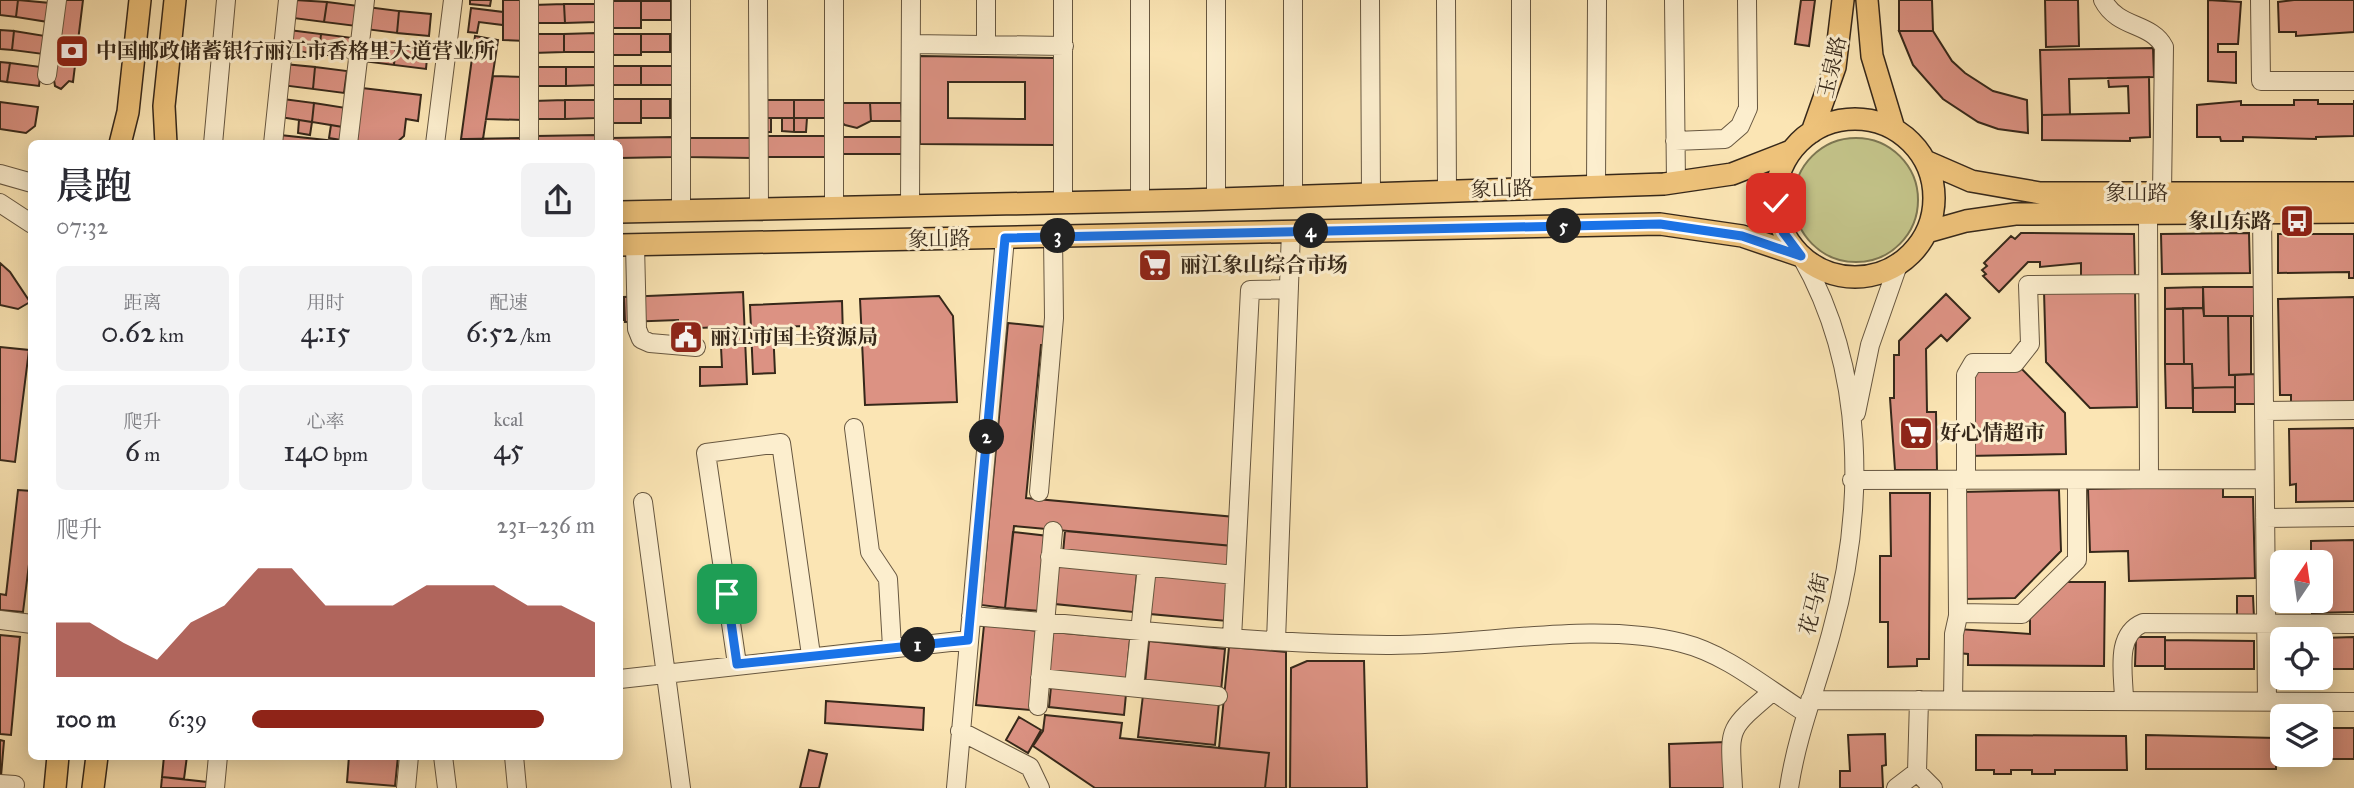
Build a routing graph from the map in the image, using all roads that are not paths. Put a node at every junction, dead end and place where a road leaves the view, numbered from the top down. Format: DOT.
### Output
graph roads {
  1 [pos="57,0"];
  2 [pos="140,0"];
  3 [pos="175,0"];
  4 [pos="226,0"];
  5 [pos="288,0"];
  6 [pos="365,0"];
  7 [pos="453,0"];
  8 [pos="529,0"];
  9 [pos="604,0"];
  10 [pos="681,0"];
  11 [pos="758,0"];
  12 [pos="834,0"];
  13 [pos="911,0"];
  14 [pos="986,0"];
  15 [pos="1063,0"];
  16 [pos="1140,0"];
  17 [pos="1216,0"];
  18 [pos="1293,0"];
  19 [pos="1370,0"];
  20 [pos="1446,0"];
  21 [pos="1521,0"];
  22 [pos="1597,0"];
  23 [pos="1674,0"];
  24 [pos="1747,0"];
  25 [pos="1843,0"];
  26 [pos="1867,0"];
  27 [pos="2103,0"];
  28 [pos="2260,0"];
  29 [pos="911,44"];
  30 [pos="986,45"];
  31 [pos="1064,46"];
  32 [pos="47,75"];
  33 [pos="2354,81"];
  34 [pos="1894,130"];
  35 [pos="1812,132"];
  36 [pos="121,140"];
  37 [pos="166,140"];
  38 [pos="211,140"];
  39 [pos="273,140"];
  40 [pos="348,140"];
  41 [pos="436,140"];
  42 [pos="529,140"];
  43 [pos="604,140"];
  44 [pos="1675,142"];
  45 [pos="1791,151"];
  46 [pos="1925,161"];
  47 [pos="0,174"];
  48 [pos="28,182"];
  49 [pos="1676,183"];
  50 [pos="1596,186"];
  51 [pos="1521,189"];
  52 [pos="1447,191"];
  53 [pos="2354,192"];
  54 [pos="2162,193"];
  55 [pos="1371,194"];
  56 [pos="1293,196"];
  57 [pos="1216,199"];
  58 [pos="1140,201"];
  59 [pos="1063,202"];
  60 [pos="0,203"];
  61 [pos="910,205"];
  62 [pos="834,207"];
  63 [pos="759,208"];
  64 [pos="681,210"];
  65 [pos="623,212"];
  66 [pos="2262,212"];
  67 [pos="2354,212"];
  68 [pos="2148,213"];
  69 [pos="28,221"];
  70 [pos="1291,232"];
  71 [pos="1927,232"];
  72 [pos="1053,236"];
  73 [pos="1005,238"];
  74 [pos="627,245"];
  75 [pos="1801,256"];
  76 [pos="1898,265"];
  77 [pos="2148,284"];
  78 [pos="1289,289"];
  79 [pos="696,347"];
  80 [pos="2264,411"];
  81 [pos="2354,411"];
  82 [pos="1853,427"];
  83 [pos="855,428"];
  84 [pos="2149,479"];
  85 [pos="2264,479"];
  86 [pos="1852,480"];
  87 [pos="1961,480"];
  88 [pos="2077,480"];
  89 [pos="1040,492"];
  90 [pos="643,502"];
  91 [pos="2354,517"];
  92 [pos="2265,518"];
  93 [pos="1053,531"];
  94 [pos="1050,557"];
  95 [pos="1147,567"];
  96 [pos="1235,575"];
  97 [pos="1958,613"];
  98 [pos="971,616"];
  99 [pos="0,620"];
  100 [pos="1045,622"];
  101 [pos="28,624"];
  102 [pos="2266,624"];
  103 [pos="2354,624"];
  104 [pos="1140,630"];
  105 [pos="1232,638"];
  106 [pos="968,640"];
  107 [pos="1276,641"];
  108 [pos="892,647"];
  109 [pos="811,655"];
  110 [pos="737,664"];
  111 [pos="667,673"];
  112 [pos="1040,678"];
  113 [pos="623,679"];
  114 [pos="1134,687"];
  115 [pos="1772,692"];
  116 [pos="1217,696"];
  117 [pos="1919,700"];
  118 [pos="1953,700"];
  119 [pos="2124,701"];
  120 [pos="2267,701"];
  121 [pos="2354,702"];
  122 [pos="1038,706"];
  123 [pos="1808,707"];
  124 [pos="960,731"];
  125 [pos="58,760"];
  126 [pos="96,760"];
  127 [pos="218,760"];
  128 [pos="409,760"];
  129 [pos="444,760"];
  130 [pos="514,760"];
  131 [pos="1917,772"];
  132 [pos="0,784"];
  133 [pos="14,788"];
  134 [pos="55,788"];
  135 [pos="93,788"];
  136 [pos="215,788"];
  137 [pos="406,788"];
  138 [pos="447,788"];
  139 [pos="517,788"];
  140 [pos="681,788"];
  141 [pos="956,788"];
  142 [pos="1040,788"];
  143 [pos="1733,788"];
  144 [pos="1789,788"];
  145 [pos="1896,788"];
  146 [pos="1933,788"];
  1 -- 32 [label="street"];
  2 -- 36 [label="main road"];
  3 -- 37 [label="main road"];
  4 -- 38 [label="street"];
  5 -- 39 [label="street"];
  6 -- 40 [label="street"];
  7 -- 41 [label="street"];
  8 -- 42 [label="street"];
  9 -- 43 [label="street"];
  10 -- 64 [label="street"];
  11 -- 63 [label="street"];
  12 -- 62 [label="street"];
  13 -- 29 [label="street"];
  14 -- 30 [label="street"];
  15 -- 31 [label="street"];
  16 -- 58 [label="street"];
  17 -- 57 [label="street"];
  18 -- 56 [label="street"];
  19 -- 55 [label="street"];
  20 -- 52 [label="street"];
  21 -- 51 [label="street"];
  22 -- 50 [label="street"];
  23 -- 44 [label="street"];
  24 -- 44 [label="street"];
  25 -- 35 [label="main road, 玉泉路"];
  26 -- 34 [label="main road, 玉泉路"];
  27 -- 54 [label="street"];
  28 -- 33 [label="street"];
  29 -- 30 [label="street"];
  29 -- 61 [label="street"];
  30 -- 31 [label="street"];
  31 -- 59 [label="street"];
  34 -- 35 [label="main road"];
  34 -- 46 [label="main road"];
  35 -- 45 [label="main road"];
  44 -- 49 [label="street"];
  45 -- 49 [label="main road, 象山路"];
  45 -- 75 [label="main road"];
  46 -- 54 [label="main road, 象山路"];
  46 -- 71 [label="main road"];
  47 -- 48 [label="street"];
  49 -- 50 [label="main road, 象山路"];
  50 -- 51 [label="main road, 象山路"];
  51 -- 52 [label="main road, 象山路"];
  52 -- 55 [label="main road, 象山路"];
  53 -- 54 [label="main road, 象山路"];
  55 -- 56 [label="main road, 象山路"];
  56 -- 57 [label="main road, 象山路"];
  57 -- 58 [label="main road, 象山路"];
  58 -- 59 [label="main road, 象山路"];
  59 -- 61 [label="main road, 象山路"];
  60 -- 69 [label="street"];
  61 -- 62 [label="main road, 象山路"];
  62 -- 63 [label="main road, 象山路"];
  63 -- 64 [label="main road, 象山路"];
  64 -- 65 [label="main road, 象山路"];
  66 -- 67 [label="main road, 象山路"];
  66 -- 68 [label="main road, 象山路"];
  66 -- 80 [label="street"];
  68 -- 71 [label="main road, 象山路"];
  68 -- 77 [label="street"];
  70 -- 72 [label="main road, 象山路"];
  70 -- 75 [label="main road, 象山路"];
  70 -- 78 [label="street"];
  71 -- 76 [label="main road"];
  72 -- 73 [label="main road, 象山路"];
  72 -- 89 [label="street"];
  73 -- 74 [label="main road, 象山路"];
  73 -- 98 [label="street"];
  74 -- 79 [label="street"];
  75 -- 76 [label="main road"];
  75 -- 82 [label="street, 花马街"];
  76 -- 82 [label="street, 花马街"];
  77 -- 84 [label="street"];
  77 -- 87 [label="street"];
  78 -- 96 [label="street"];
  78 -- 107 [label="street"];
  80 -- 81 [label="street"];
  80 -- 85 [label="street"];
  82 -- 86 [label="street, 花马街"];
  83 -- 108 [label="street"];
  84 -- 85 [label="street"];
  84 -- 88 [label="street"];
  85 -- 92 [label="street"];
  86 -- 87 [label="street"];
  86 -- 123 [label="street, 花马街"];
  87 -- 88 [label="street"];
  87 -- 97 [label="street"];
  88 -- 97 [label="street"];
  90 -- 111 [label="street"];
  91 -- 92 [label="street"];
  92 -- 102 [label="street"];
  93 -- 94 [label="street"];
  94 -- 95 [label="street"];
  94 -- 100 [label="street"];
  95 -- 96 [label="street"];
  95 -- 104 [label="street"];
  96 -- 105 [label="street"];
  97 -- 118 [label="street"];
  98 -- 100 [label="street"];
  98 -- 106 [label="street"];
  99 -- 101 [label="street"];
  100 -- 104 [label="street"];
  100 -- 112 [label="street"];
  102 -- 103 [label="street"];
  102 -- 119 [label="street"];
  102 -- 120 [label="street"];
  104 -- 105 [label="street"];
  104 -- 114 [label="street"];
  105 -- 107 [label="street"];
  106 -- 108 [label="street"];
  106 -- 124 [label="street"];
  107 -- 115 [label="street"];
  108 -- 109 [label="street"];
  109 -- 110 [label="street"];
  109 -- 110 [label="street"];
  110 -- 111 [label="street"];
  111 -- 113 [label="street"];
  111 -- 140 [label="street"];
  112 -- 114 [label="street"];
  112 -- 122 [label="street"];
  114 -- 116 [label="street"];
  115 -- 123 [label="street"];
  115 -- 143 [label="street"];
  117 -- 118 [label="street"];
  117 -- 123 [label="street"];
  117 -- 131 [label="street"];
  118 -- 119 [label="street"];
  119 -- 120 [label="street"];
  120 -- 121 [label="street"];
  123 -- 144 [label="street, 花马街"];
  124 -- 141 [label="street"];
  124 -- 142 [label="street"];
  125 -- 134 [label="main road"];
  126 -- 135 [label="main road"];
  127 -- 136 [label="street"];
  128 -- 137 [label="street"];
  129 -- 138 [label="street"];
  130 -- 139 [label="street"];
  131 -- 145 [label="street"];
  131 -- 146 [label="street"];
  132 -- 133 [label="street"];
}
